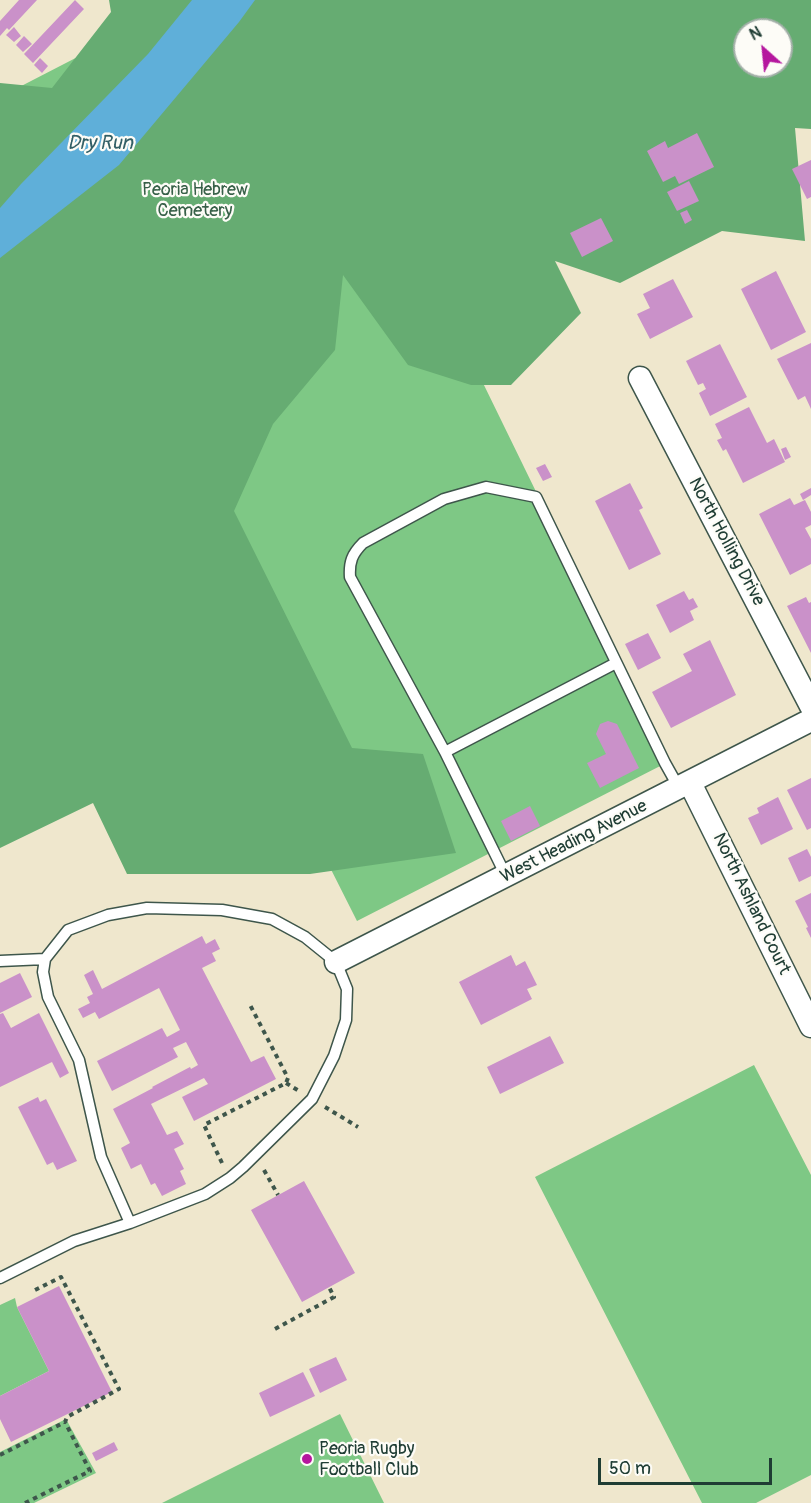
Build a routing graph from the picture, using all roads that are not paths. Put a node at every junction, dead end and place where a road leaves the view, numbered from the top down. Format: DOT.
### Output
graph roads {
  1 [pos="640,378"];
  2 [pos="616,663"];
  3 [pos="811,706"];
  4 [pos="811,720"];
  5 [pos="445,752"];
  6 [pos="685,785"];
  7 [pos="506,877"];
  8 [pos="45,959"];
  9 [pos="0,961"];
  10 [pos="336,962"];
  11 [pos="811,1026"];
  12 [pos="130,1223"];
  13 [pos="0,1278"];
  1 -- 3 [label="street, North Holling Drive"];
  2 -- 5 [label="lane"];
  2 -- 5 [label="lane"];
  2 -- 6 [label="lane"];
  4 -- 6 [label="street, West Heading Avenue"];
  5 -- 7 [label="lane"];
  6 -- 7 [label="street, West Heading Avenue"];
  6 -- 11 [label="street, North Ashland Court"];
  7 -- 10 [label="street, West Heading Avenue"];
  8 -- 9 [label="lane"];
  8 -- 10 [label="lane"];
  8 -- 12 [label="lane"];
  10 -- 12 [label="lane"];
  12 -- 13 [label="lane"];
}
